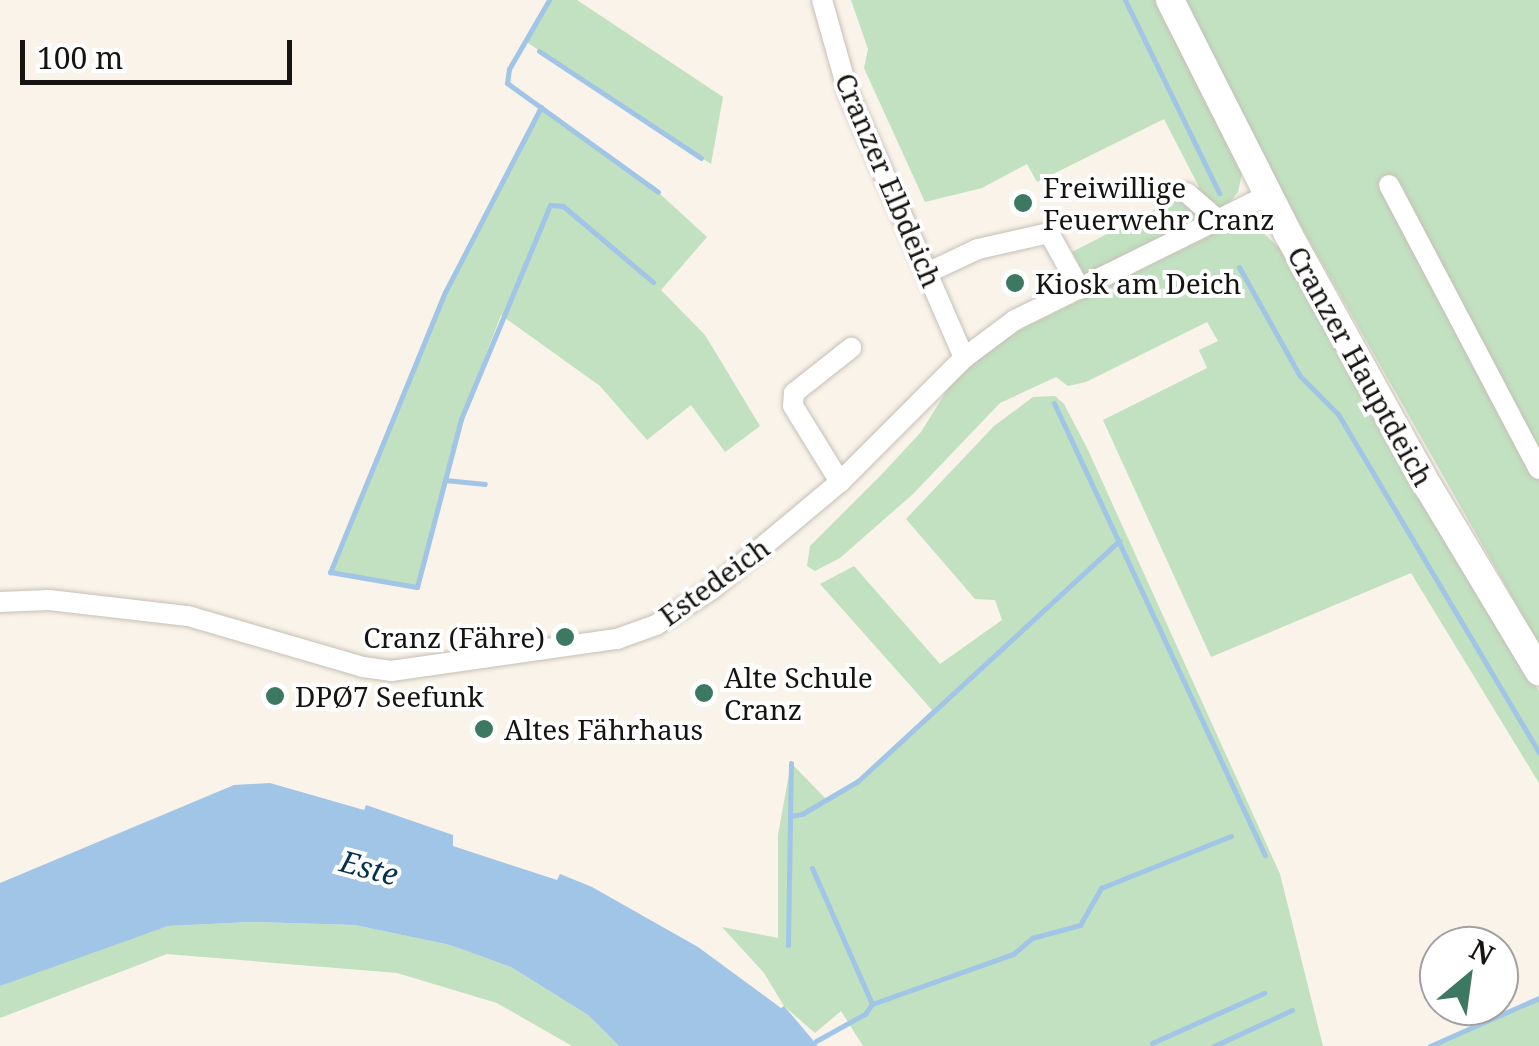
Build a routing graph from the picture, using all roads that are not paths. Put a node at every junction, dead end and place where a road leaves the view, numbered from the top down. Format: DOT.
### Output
graph roads {
  1 [pos="822,0"];
  2 [pos="1170,0"];
  3 [pos="1389,185"];
  4 [pos="1187,193"];
  5 [pos="1268,194"];
  6 [pos="1216,219"];
  7 [pos="927,273"];
  8 [pos="1080,288"];
  9 [pos="851,348"];
  10 [pos="964,358"];
  11 [pos="1539,469"];
  12 [pos="840,482"];
  13 [pos="0,602"];
  14 [pos="1539,671"];
  1 -- 7 [label="street, Cranzer Elbdeich"];
  2 -- 5 [label="main road, Cranzer Hauptdeich"];
  3 -- 11 [label="street"];
  4 -- 6 [label="street"];
  5 -- 6 [label="street, Estedeich"];
  5 -- 14 [label="main road, Cranzer Hauptdeich"];
  6 -- 8 [label="street, Estedeich"];
  7 -- 8 [label="street"];
  7 -- 10 [label="street, Cranzer Elbdeich"];
  8 -- 10 [label="street, Estedeich"];
  9 -- 12 [label="street"];
  10 -- 12 [label="street, Estedeich"];
  12 -- 13 [label="street, Estedeich"];
}
